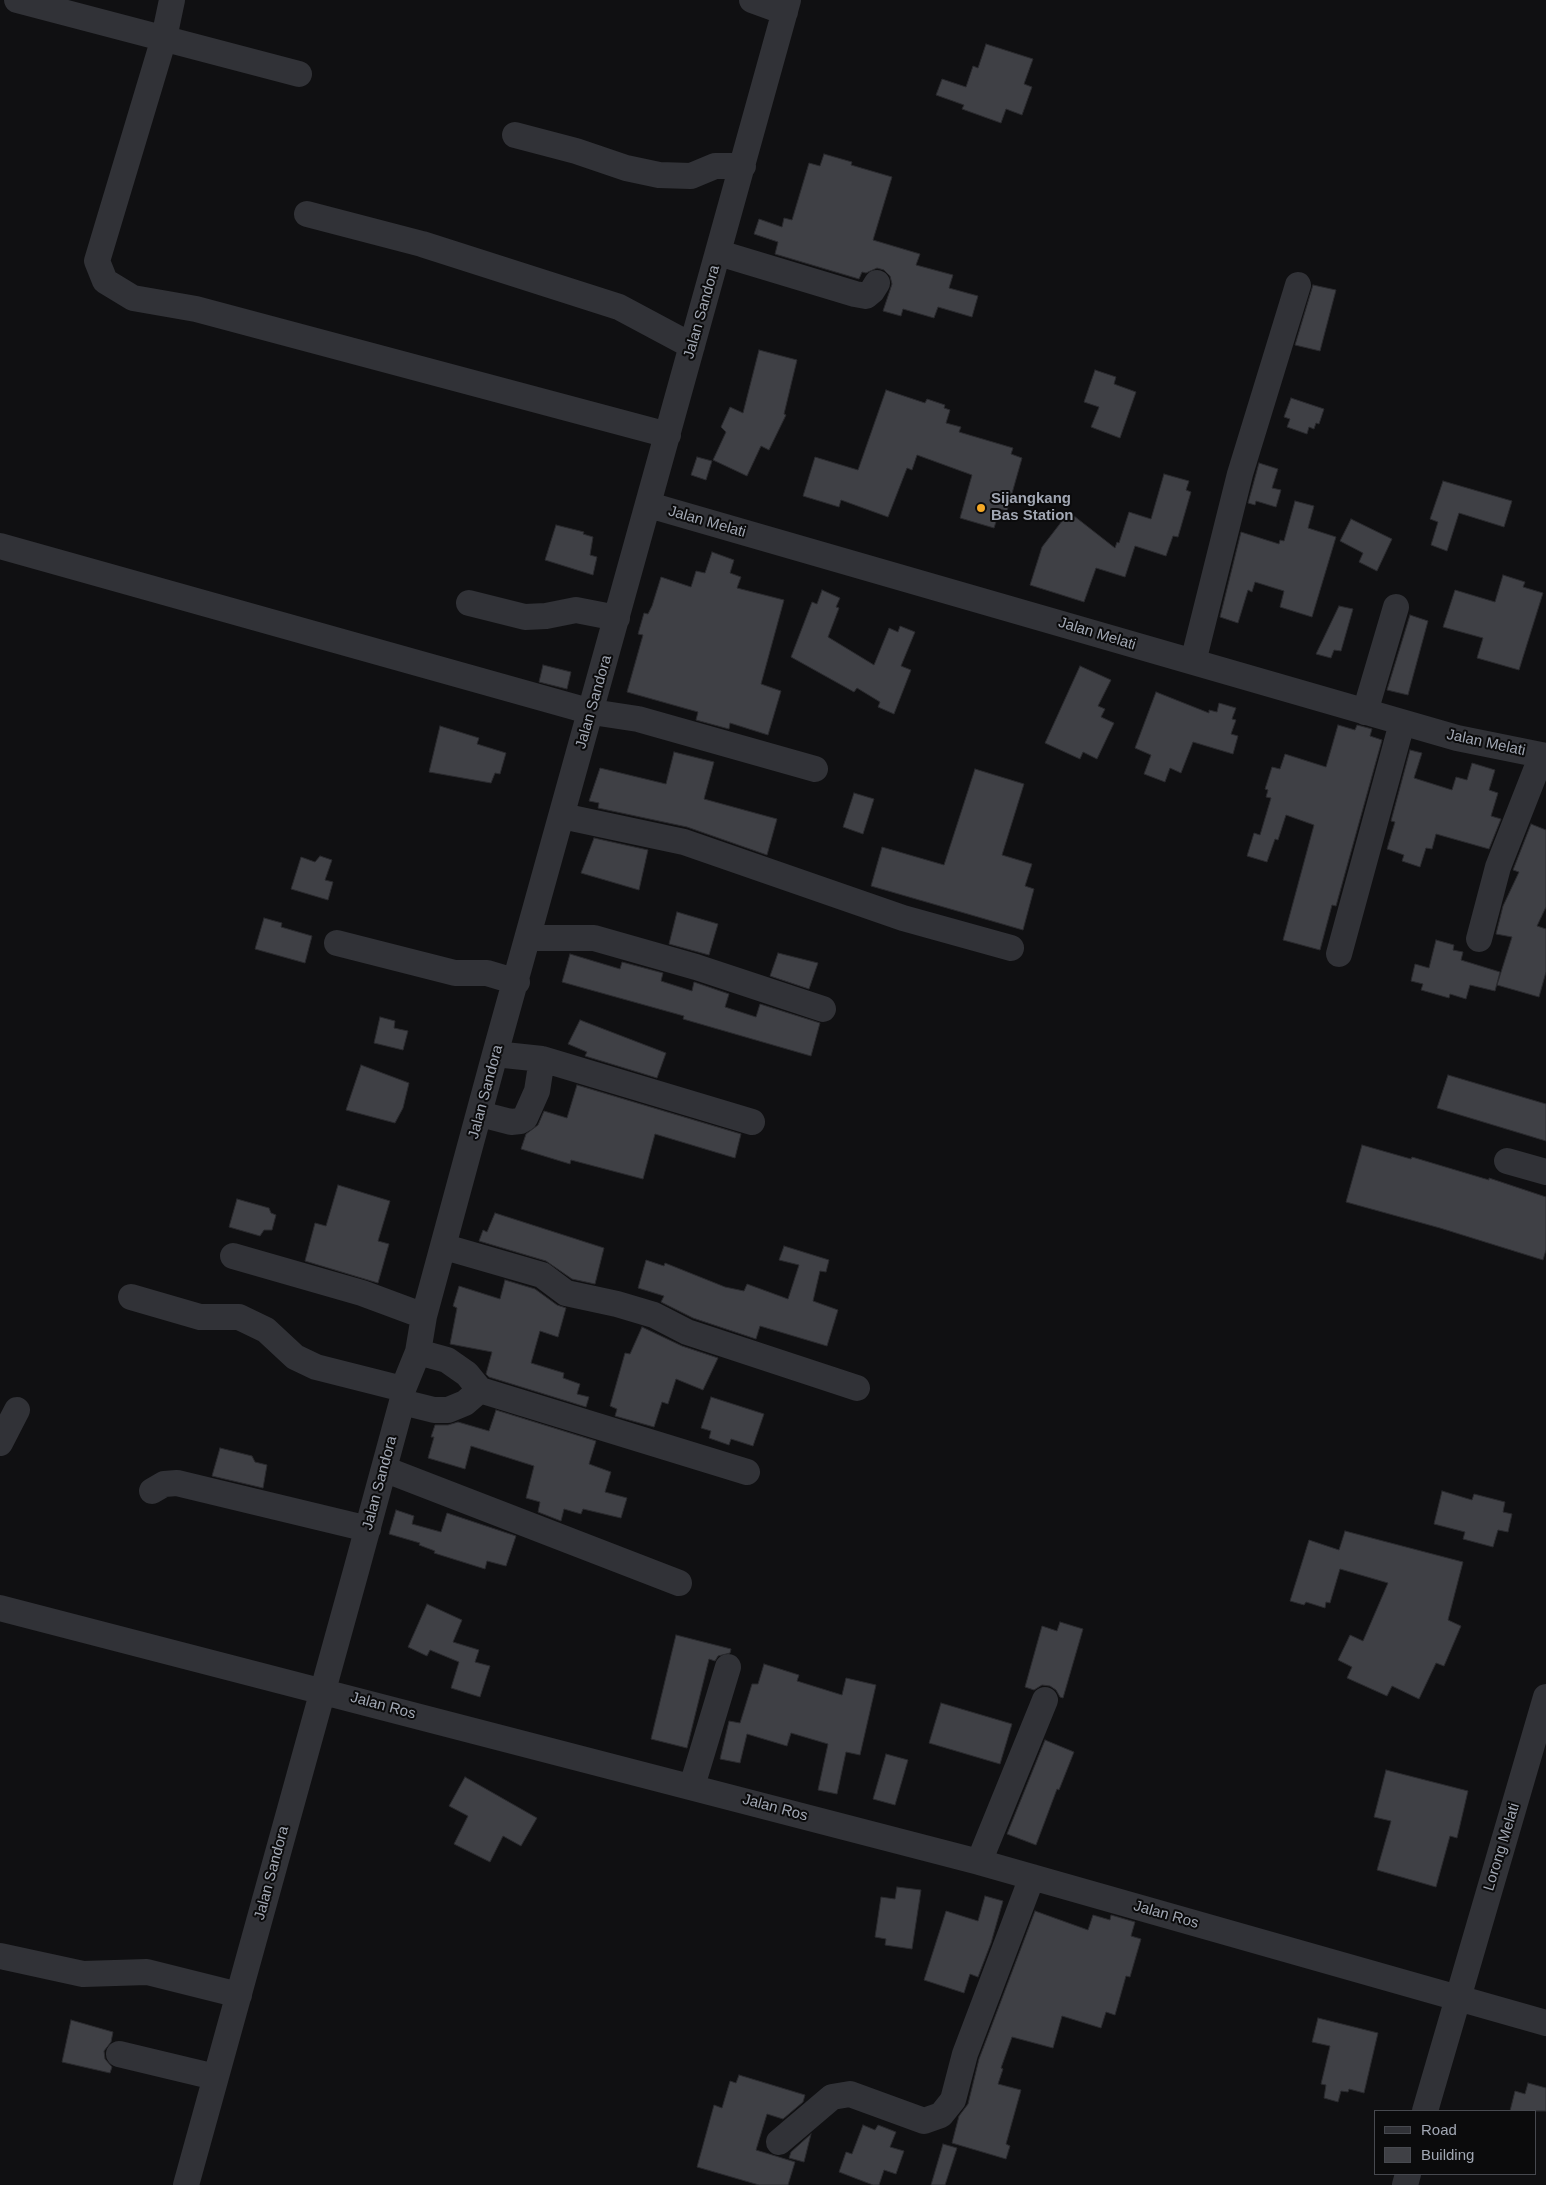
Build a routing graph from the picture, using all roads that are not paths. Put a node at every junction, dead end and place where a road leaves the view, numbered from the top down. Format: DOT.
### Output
graph roads {
  1 [pos="17,0"];
  2 [pos="172,0"];
  3 [pos="752,0"];
  4 [pos="787,6"];
  5 [pos="164,38"];
  6 [pos="299,74"];
  7 [pos="515,135"];
  8 [pos="743,166"];
  9 [pos="308,214"];
  10 [pos="719,253"];
  11 [pos="877,283"];
  12 [pos="1298,285"];
  13 [pos="692,346"];
  14 [pos="668,435"];
  15 [pos="649,505"];
  16 [pos="0,546"];
  17 [pos="468,603"];
  18 [pos="1396,608"];
  19 [pos="618,618"];
  20 [pos="1193,662"];
  21 [pos="592,712"];
  22 [pos="1365,712"];
  23 [pos="1402,723"];
  24 [pos="1544,756"];
  25 [pos="815,769"];
  26 [pos="562,816"];
  27 [pos="528,938"];
  28 [pos="1479,939"];
  29 [pos="337,943"];
  30 [pos="1011,948"];
  31 [pos="1339,954"];
  32 [pos="516,982"];
  33 [pos="823,1008"];
  34 [pos="495,1054"];
  35 [pos="542,1059"];
  36 [pos="480,1114"];
  37 [pos="752,1122"];
  38 [pos="1507,1161"];
  39 [pos="1546,1172"];
  40 [pos="444,1247"];
  41 [pos="233,1256"];
  42 [pos="131,1297"];
  43 [pos="424,1316"];
  44 [pos="418,1352"];
  45 [pos="857,1388"];
  46 [pos="480,1390"];
  47 [pos="403,1396"];
  48 [pos="17,1410"];
  49 [pos="0,1443"];
  50 [pos="384,1469"];
  51 [pos="747,1472"];
  52 [pos="152,1491"];
  53 [pos="368,1528"];
  54 [pos="679,1583"];
  55 [pos="0,1608"];
  56 [pos="728,1667"];
  57 [pos="323,1690"];
  58 [pos="1546,1697"];
  59 [pos="1045,1700"];
  60 [pos="692,1786"];
  61 [pos="979,1862"];
  62 [pos="1032,1877"];
  63 [pos="0,1956"];
  64 [pos="239,1994"];
  65 [pos="1457,1997"];
  66 [pos="1546,2023"];
  67 [pos="119,2054"];
  68 [pos="215,2077"];
  69 [pos="1425,2110"];
  70 [pos="779,2142"];
  71 [pos="186,2185"];
  1 -- 5 [label="street"];
  2 -- 5 [label="street"];
  3 -- 4 [label="street"];
  4 -- 8 [label="street, Jalan Sandora"];
  5 -- 6 [label="street"];
  5 -- 14 [label="street"];
  7 -- 8 [label="street"];
  8 -- 10 [label="street, Jalan Sandora"];
  9 -- 13 [label="street"];
  10 -- 11 [label="street"];
  10 -- 13 [label="street, Jalan Sandora"];
  12 -- 20 [label="street"];
  13 -- 14 [label="street, Jalan Sandora"];
  14 -- 15 [label="street, Jalan Sandora"];
  15 -- 19 [label="street, Jalan Sandora"];
  15 -- 20 [label="street, Jalan Melati"];
  16 -- 21 [label="street"];
  17 -- 19 [label="street"];
  18 -- 22 [label="street"];
  19 -- 21 [label="street, Jalan Sandora"];
  20 -- 22 [label="street, Jalan Melati"];
  21 -- 25 [label="street"];
  21 -- 26 [label="street, Jalan Sandora"];
  22 -- 23 [label="street, Jalan Melati"];
  23 -- 24 [label="street, Jalan Melati"];
  23 -- 31 [label="street"];
  24 -- 28 [label="street"];
  26 -- 27 [label="street, Jalan Sandora"];
  26 -- 30 [label="street"];
  27 -- 32 [label="street, Jalan Sandora"];
  27 -- 33 [label="street"];
  29 -- 32 [label="street"];
  32 -- 34 [label="street, Jalan Sandora"];
  34 -- 35 [label="street"];
  34 -- 36 [label="street, Jalan Sandora"];
  35 -- 36 [label="street"];
  35 -- 37 [label="street"];
  36 -- 40 [label="street, Jalan Sandora"];
  38 -- 39 [label="street"];
  40 -- 43 [label="street, Jalan Sandora"];
  40 -- 45 [label="street"];
  41 -- 43 [label="street"];
  42 -- 47 [label="street"];
  43 -- 44 [label="street, Jalan Sandora"];
  44 -- 46 [label="street"];
  44 -- 47 [label="street, Jalan Sandora"];
  46 -- 47 [label="street"];
  46 -- 51 [label="street"];
  47 -- 50 [label="street, Jalan Sandora"];
  48 -- 49 [label="street"];
  50 -- 53 [label="street, Jalan Sandora"];
  50 -- 54 [label="street"];
  52 -- 53 [label="street"];
  53 -- 57 [label="street, Jalan Sandora"];
  55 -- 57 [label="street, Jalan Ros"];
  56 -- 60 [label="street"];
  57 -- 60 [label="street, Jalan Ros"];
  57 -- 64 [label="street, Jalan Sandora"];
  58 -- 65 [label="street, Lorong Melati"];
  59 -- 61 [label="street"];
  60 -- 61 [label="street, Jalan Ros"];
  61 -- 62 [label="street, Jalan Ros"];
  62 -- 65 [label="street, Jalan Ros"];
  62 -- 70 [label="street"];
  63 -- 64 [label="street"];
  64 -- 68 [label="street, Jalan Sandora"];
  65 -- 66 [label="street, Jalan Ros"];
  65 -- 69 [label="street, Lorong Melati"];
  67 -- 68 [label="street"];
  68 -- 71 [label="street, Jalan Sandora"];
}
